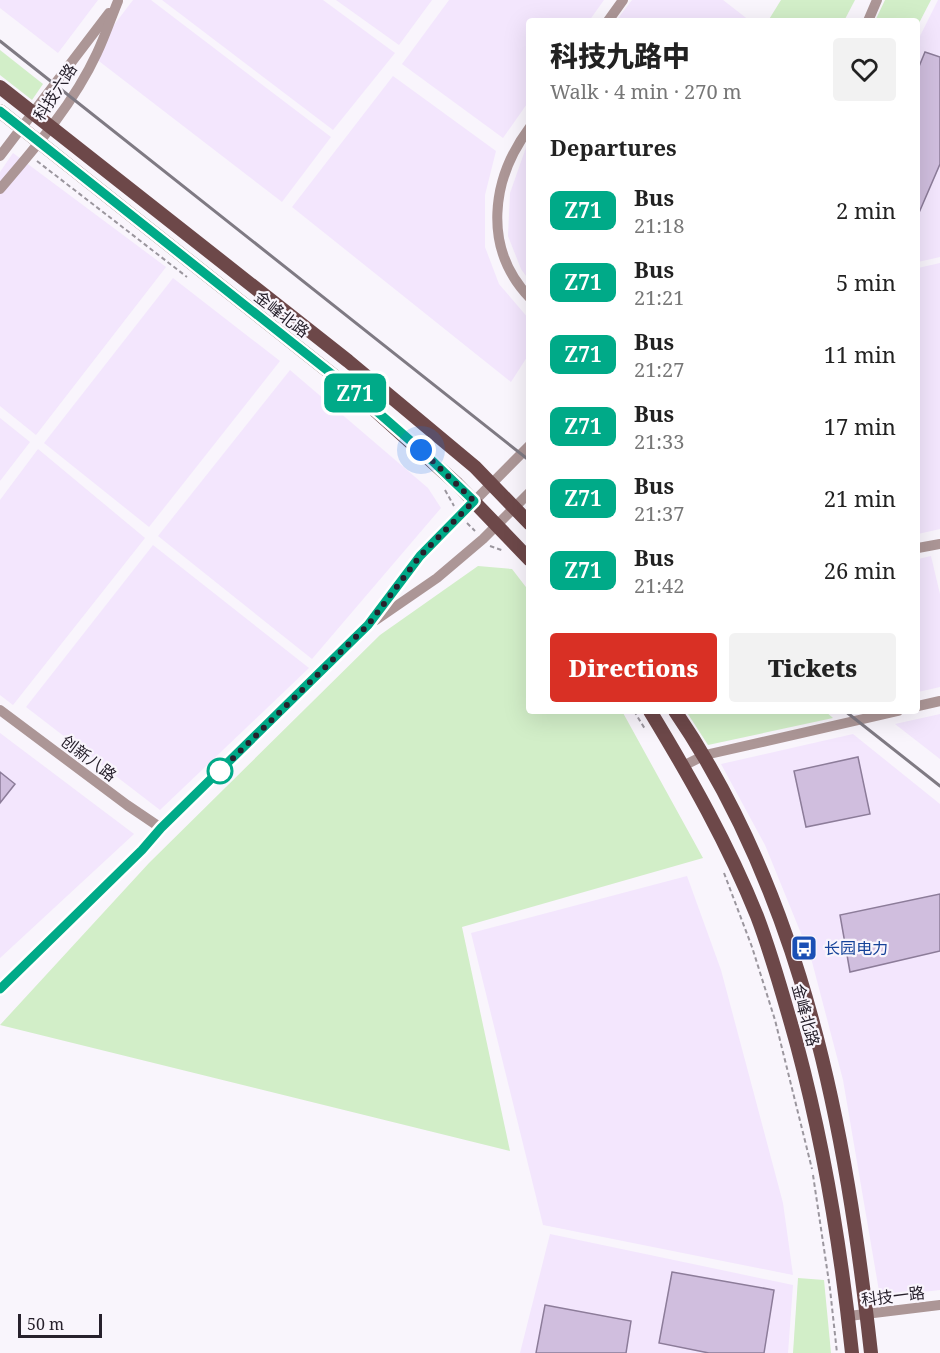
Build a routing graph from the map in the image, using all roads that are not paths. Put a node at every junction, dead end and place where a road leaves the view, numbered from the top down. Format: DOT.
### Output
graph roads {
  1 [pos="623,0"];
  2 [pos="877,0"];
  3 [pos="118,1"];
  4 [pos="610,18"];
  5 [pos="869,18"];
  6 [pos="0,87"];
  7 [pos="0,111"];
  8 [pos="32,112"];
  9 [pos="51,127"];
  10 [pos="21,128"];
  11 [pos="526,132"];
  12 [pos="40,143"];
  13 [pos="0,156"];
  14 [pos="0,189"];
  15 [pos="526,293"];
  16 [pos="526,449"];
  17 [pos="492,483"];
  18 [pos="526,496"];
  19 [pos="474,501"];
  20 [pos="514,507"];
  21 [pos="526,520"];
  22 [pos="496,524"];
  23 [pos="940,544"];
  24 [pos="920,548"];
  25 [pos="526,556"];
  26 [pos="368,625"];
  27 [pos="940,702"];
  28 [pos="920,706"];
  29 [pos="0,710"];
  30 [pos="652,714"];
  31 [pos="677,714"];
  32 [pos="885,714"];
  33 [pos="705,755"];
  34 [pos="683,766"];
  35 [pos="161,828"];
  36 [pos="0,989"];
  37 [pos="940,1305"];
  38 [pos="867,1313"];
  39 [pos="849,1316"];
  40 [pos="852,1353"];
  41 [pos="871,1353"];
  1 -- 4 [label="street"];
  2 -- 5 [label="street"];
  3 -- 8 [label="street, 科技六路"];
  3 -- 9 [label="street, 科技六路"];
  6 -- 8 [label="main road, 金峰北路"];
  7 -- 10 [label="main road, 金峰北路"];
  8 -- 9 [label="main road, 金峰北路"];
  8 -- 10 [label="street, 科技六路"];
  9 -- 12 [label="street, 科技六路"];
  9 -- 17 [label="main road, 金峰北路"];
  10 -- 12 [label="main road, 金峰北路"];
  10 -- 13 [label="street, 科技六路"];
  11 -- 15 [label="street"];
  12 -- 14 [label="street, 科技六路"];
  12 -- 19 [label="main road, 金峰北路"];
  16 -- 17 [label="street"];
  17 -- 19 [label="street"];
  17 -- 20 [label="main road, 金峰北路"];
  18 -- 20 [label="street"];
  19 -- 22 [label="main road, 金峰北路"];
  19 -- 26 [label="street"];
  20 -- 21 [label="main road, 金峰北路"];
  20 -- 22 [label="street"];
  22 -- 25 [label="main road, 金峰北路"];
  22 -- 26 [label="street"];
  23 -- 24 [label="street"];
  26 -- 35 [label="street"];
  27 -- 28 [label="street"];
  29 -- 35 [label="street, 创新八路"];
  30 -- 34 [label="main road, 金峰北路"];
  31 -- 33 [label="main road, 金峰北路"];
  32 -- 33 [label="street"];
  33 -- 34 [label="street"];
  33 -- 38 [label="main road, 金峰北路"];
  34 -- 39 [label="main road, 金峰北路"];
  35 -- 36 [label="street"];
  37 -- 38 [label="street, 科技一路"];
  38 -- 39 [label="street, 科技一路"];
  38 -- 41 [label="main road, 金峰北路"];
  39 -- 40 [label="main road, 金峰北路"];
}
